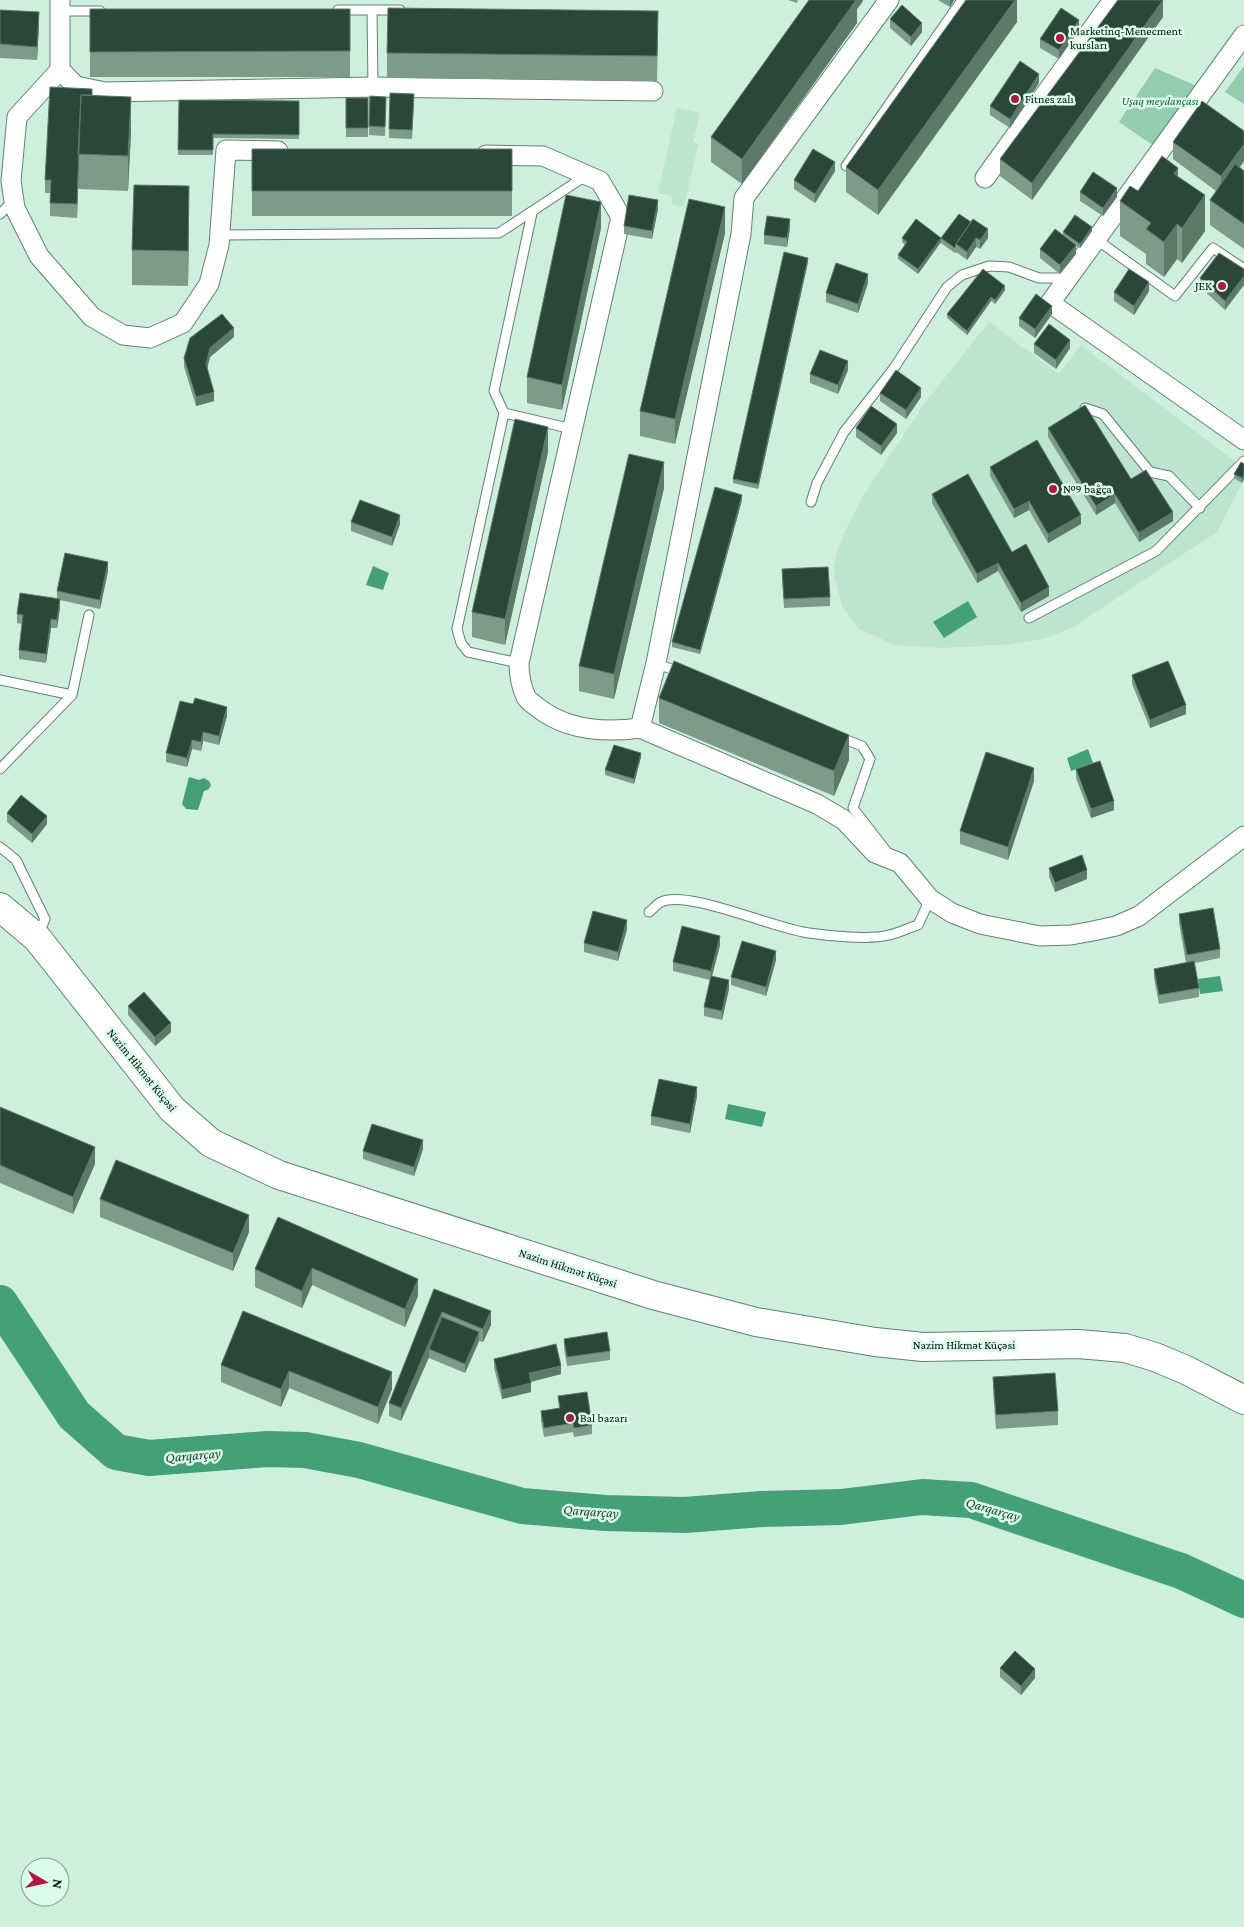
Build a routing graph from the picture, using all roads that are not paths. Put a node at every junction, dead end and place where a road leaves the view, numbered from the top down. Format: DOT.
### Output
graph roads {
  1 [pos="889,0"];
  2 [pos="962,0"];
  3 [pos="1113,0"];
  4 [pos="60,5"];
  5 [pos="323,10"];
  6 [pos="372,10"];
  7 [pos="412,10"];
  8 [pos="109,11"];
  9 [pos="1244,35"];
  10 [pos="60,70"];
  11 [pos="373,87"];
  12 [pos="653,90"];
  13 [pos="295,151"];
  14 [pos="464,154"];
  15 [pos="846,166"];
  16 [pos="587,176"];
  17 [pos="985,178"];
  18 [pos="14,200"];
  19 [pos="532,213"];
  20 [pos="0,214"];
  21 [pos="219,235"];
  22 [pos="1097,240"];
  23 [pos="1244,269"];
  24 [pos="1070,278"];
  25 [pos="1086,408"];
  26 [pos="504,413"];
  27 [pos="572,430"];
  28 [pos="1244,440"];
  29 [pos="1244,461"];
  30 [pos="811,502"];
  31 [pos="1200,508"];
  32 [pos="89,615"];
  33 [pos="1029,618"];
  34 [pos="519,663"];
  35 [pos="656,663"];
  36 [pos="692,677"];
  37 [pos="0,680"];
  38 [pos="72,695"];
  39 [pos="640,728"];
  40 [pos="826,731"];
  41 [pos="0,769"];
  42 [pos="848,814"];
  43 [pos="1244,836"];
  44 [pos="0,847"];
  45 [pos="930,899"];
  46 [pos="0,907"];
  47 [pos="649,912"];
  48 [pos="37,938"];
  49 [pos="1244,1400"];
  1 -- 35 [label="street"];
  2 -- 15 [label="lane"];
  3 -- 17 [label="street"];
  4 -- 8 [label="lane"];
  4 -- 10 [label="street"];
  5 -- 6 [label="lane"];
  6 -- 7 [label="lane"];
  6 -- 11 [label="lane"];
  9 -- 22 [label="street"];
  10 -- 11 [label="street"];
  10 -- 18 [label="street"];
  11 -- 12 [label="street"];
  13 -- 21 [label="street"];
  14 -- 16 [label="street"];
  16 -- 19 [label="lane"];
  16 -- 27 [label="street"];
  18 -- 20 [label="lane"];
  18 -- 21 [label="street"];
  19 -- 21 [label="lane"];
  19 -- 26 [label="lane"];
  22 -- 23 [label="lane"];
  22 -- 24 [label="street"];
  24 -- 28 [label="street"];
  24 -- 30 [label="lane"];
  25 -- 31 [label="lane"];
  26 -- 27 [label="lane"];
  26 -- 34 [label="lane"];
  27 -- 34 [label="street"];
  29 -- 31 [label="lane"];
  31 -- 33 [label="lane"];
  32 -- 38 [label="lane"];
  34 -- 39 [label="street"];
  35 -- 36 [label="lane"];
  35 -- 39 [label="street"];
  37 -- 38 [label="lane"];
  38 -- 41 [label="lane"];
  39 -- 42 [label="street"];
  40 -- 42 [label="lane"];
  42 -- 45 [label="street"];
  43 -- 45 [label="street"];
  44 -- 48 [label="lane"];
  45 -- 47 [label="lane"];
  46 -- 48 [label="main road, Nazim Hikmət Küçəsi"];
  48 -- 49 [label="main road, Nazim Hikmət Küçəsi"];
}
